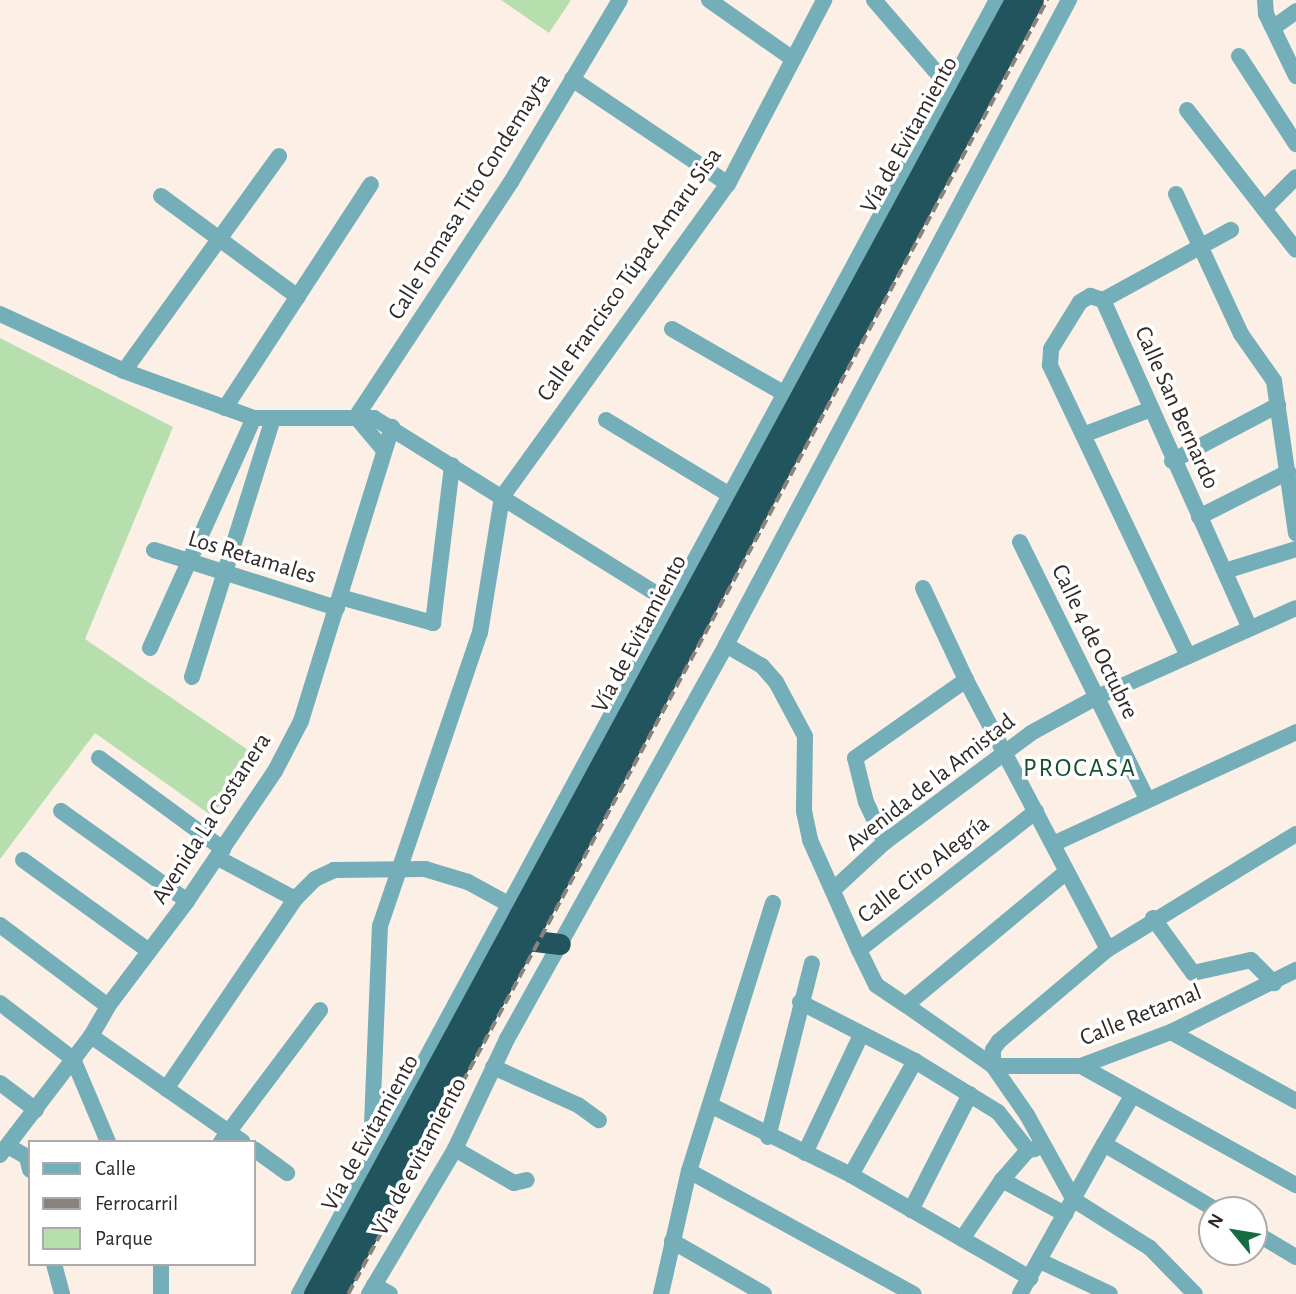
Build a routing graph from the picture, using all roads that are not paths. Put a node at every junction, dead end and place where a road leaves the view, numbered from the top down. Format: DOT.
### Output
graph roads {
  1 [pos="620,0"];
  2 [pos="709,0"];
  3 [pos="824,0"];
  4 [pos="874,0"];
  5 [pos="997,0"];
  6 [pos="1015,0"];
  7 [pos="1033,0"];
  8 [pos="1069,0"];
  9 [pos="1265,0"];
  10 [pos="1296,11"];
  11 [pos="1273,29"];
  12 [pos="1239,56"];
  13 [pos="793,59"];
  14 [pos="1296,76"];
  15 [pos="572,79"];
  16 [pos="949,86"];
  17 [pos="1186,110"];
  18 [pos="1296,144"];
  19 [pos="279,156"];
  20 [pos="1296,177"];
  21 [pos="372,184"];
  22 [pos="728,184"];
  23 [pos="1176,194"];
  24 [pos="161,196"];
  25 [pos="1264,209"];
  26 [pos="1230,230"];
  27 [pos="220,238"];
  28 [pos="1201,244"];
  29 [pos="1296,250"];
  30 [pos="298,298"];
  31 [pos="1103,300"];
  32 [pos="0,314"];
  33 [pos="672,329"];
  34 [pos="124,371"];
  35 [pos="785,394"];
  36 [pos="1278,405"];
  37 [pos="225,408"];
  38 [pos="1151,409"];
  39 [pos="356,416"];
  40 [pos="254,418"];
  41 [pos="273,419"];
  42 [pos="606,420"];
  43 [pos="392,427"];
  44 [pos="1083,435"];
  45 [pos="383,449"];
  46 [pos="1172,461"];
  47 [pos="452,465"];
  48 [pos="1288,472"];
  49 [pos="730,495"];
  50 [pos="502,497"];
  51 [pos="1199,517"];
  52 [pos="1296,533"];
  53 [pos="1020,542"];
  54 [pos="1296,549"];
  55 [pos="154,550"];
  56 [pos="189,563"];
  57 [pos="1225,570"];
  58 [pos="226,575"];
  59 [pos="923,588"];
  60 [pos="665,598"];
  61 [pos="339,603"];
  62 [pos="1296,608"];
  63 [pos="1249,627"];
  64 [pos="726,645"];
  65 [pos="150,648"];
  66 [pos="1188,656"];
  67 [pos="192,677"];
  68 [pos="966,680"];
  69 [pos="635,684"];
  70 [pos="1095,698"];
  71 [pos="1296,733"];
  72 [pos="1004,750"];
  73 [pos="99,758"];
  74 [pos="1147,799"];
  75 [pos="61,811"];
  76 [pos="1035,811"];
  77 [pos="1296,834"];
  78 [pos="885,842"];
  79 [pos="1053,844"];
  80 [pos="220,853"];
  81 [pos="23,860"];
  82 [pos="399,869"];
  83 [pos="1065,873"];
  84 [pos="835,888"];
  85 [pos="295,899"];
  86 [pos="187,901"];
  87 [pos="772,903"];
  88 [pos="510,905"];
  89 [pos="1153,918"];
  90 [pos="0,925"];
  91 [pos="527,940"];
  92 [pos="560,944"];
  93 [pos="1108,949"];
  94 [pos="859,950"];
  95 [pos="149,951"];
  96 [pos="812,963"];
  97 [pos="1296,970"];
  98 [pos="1274,983"];
  99 [pos="800,1002"];
  100 [pos="0,1003"];
  101 [pos="906,1005"];
  102 [pos="107,1006"];
  103 [pos="320,1010"];
  104 [pos="1171,1032"];
  105 [pos="861,1035"];
  106 [pos="91,1036"];
  107 [pos="73,1059"];
  108 [pos="915,1061"];
  109 [pos="993,1066"];
  110 [pos="1082,1066"];
  111 [pos="493,1067"];
  112 [pos="0,1083"];
  113 [pos="166,1089"];
  114 [pos="970,1094"];
  115 [pos="1132,1096"];
  116 [pos="1296,1101"];
  117 [pos="712,1106"];
  118 [pos="36,1110"];
  119 [pos="599,1120"];
  120 [pos="1033,1127"];
  121 [pos="388,1132"];
  122 [pos="225,1137"];
  123 [pos="768,1137"];
  124 [pos="107,1140"];
  125 [pos="1104,1144"];
  126 [pos="455,1149"];
  127 [pos="256,1150"];
  128 [pos="1028,1150"];
  129 [pos="4,1151"];
  130 [pos="805,1153"];
  131 [pos="28,1161"];
  132 [pos="689,1171"];
  133 [pos="287,1173"];
  134 [pos="851,1175"];
  135 [pos="527,1180"];
  136 [pos="1002,1180"];
  137 [pos="1296,1185"];
  138 [pos="1198,1199"];
  139 [pos="1070,1207"];
  140 [pos="911,1210"];
  141 [pos="962,1239"];
  142 [pos="1268,1240"];
  143 [pos="672,1241"];
  144 [pos="1296,1257"];
  145 [pos="1040,1261"];
  146 [pos="55,1266"];
  147 [pos="160,1266"];
  148 [pos="1030,1278"];
  149 [pos="372,1289"];
  150 [pos="62,1294"];
  151 [pos="162,1294"];
  152 [pos="299,1294"];
  153 [pos="314,1294"];
  154 [pos="335,1294"];
  155 [pos="390,1294"];
  156 [pos="661,1294"];
  157 [pos="764,1294"];
  158 [pos="914,1294"];
  159 [pos="1020,1294"];
  160 [pos="1111,1294"];
  161 [pos="1195,1294"];
  1 -- 15 [label="street, Calle Tomasa Tito Condemayta"];
  2 -- 13 [label="street"];
  3 -- 13 [label="street, Calle Francisco Túpac Amaru Sisa"];
  4 -- 16 [label="street"];
  5 -- 16 [label="street, Via de evitamiento"];
  6 -- 69 [label="highway, Vía de Evitamiento"];
  7 -- 91 [label="highway, Vía de Evitamiento"];
  8 -- 64 [label="street, Via de evitamiento"];
  9 -- 11 [label="street"];
  10 -- 11 [label="street"];
  11 -- 14 [label="street"];
  12 -- 18 [label="street"];
  13 -- 22 [label="street, Calle Francisco Túpac Amaru Sisa"];
  15 -- 22 [label="street"];
  15 -- 39 [label="street, Calle Tomasa Tito Condemayta"];
  16 -- 35 [label="street, Via de evitamiento"];
  17 -- 25 [label="street"];
  19 -- 27 [label="street"];
  20 -- 25 [label="street"];
  21 -- 30 [label="street"];
  22 -- 50 [label="street, Calle Francisco Túpac Amaru Sisa"];
  23 -- 28 [label="street"];
  24 -- 27 [label="street"];
  25 -- 29 [label="street"];
  26 -- 28 [label="street"];
  27 -- 30 [label="street"];
  27 -- 34 [label="street"];
  28 -- 31 [label="street"];
  28 -- 36 [label="street"];
  30 -- 37 [label="street"];
  31 -- 38 [label="street, Calle San Bernardo"];
  31 -- 44 [label="street"];
  32 -- 34 [label="street"];
  33 -- 35 [label="street"];
  34 -- 37 [label="street"];
  35 -- 49 [label="street, Via de evitamiento"];
  36 -- 46 [label="street"];
  36 -- 48 [label="street"];
  37 -- 40 [label="street"];
  38 -- 44 [label="street"];
  38 -- 46 [label="street, Calle San Bernardo"];
  39 -- 41 [label="street"];
  39 -- 43 [label="street"];
  39 -- 45 [label="street"];
  40 -- 41 [label="street"];
  40 -- 56 [label="street"];
  41 -- 58 [label="street"];
  42 -- 49 [label="street"];
  43 -- 45 [label="street, Avenida La Costanera"];
  43 -- 47 [label="street"];
  44 -- 66 [label="street"];
  45 -- 61 [label="street, Avenida La Costanera"];
  46 -- 51 [label="street, Calle San Bernardo"];
  47 -- 50 [label="street"];
  47 -- 61 [label="street, Los Retamales"];
  48 -- 51 [label="street"];
  48 -- 52 [label="street"];
  49 -- 60 [label="street, Via de evitamiento"];
  50 -- 60 [label="street"];
  50 -- 82 [label="street"];
  51 -- 57 [label="street, Calle San Bernardo"];
  53 -- 70 [label="street, Calle 4 de Octubre"];
  54 -- 57 [label="street"];
  55 -- 56 [label="street, Los Retamales"];
  56 -- 58 [label="street, Los Retamales"];
  56 -- 65 [label="street"];
  57 -- 63 [label="street, Calle San Bernardo"];
  58 -- 61 [label="street, Los Retamales"];
  58 -- 67 [label="street"];
  59 -- 68 [label="street"];
  60 -- 69 [label="street, Via de evitamiento"];
  61 -- 80 [label="street, Avenida La Costanera"];
  62 -- 63 [label="street, Avenida de la Amistad"];
  63 -- 66 [label="street, Avenida de la Amistad"];
  64 -- 84 [label="street, Calle Ciro Alegría"];
  64 -- 92 [label="street, Via de evitamiento"];
  66 -- 70 [label="street, Avenida de la Amistad"];
  68 -- 72 [label="street"];
  68 -- 78 [label="street"];
  69 -- 88 [label="street, Via de evitamiento"];
  69 -- 153 [label="highway, Vía de Evitamiento"];
  70 -- 72 [label="street, Avenida de la Amistad"];
  70 -- 74 [label="street, Calle 4 de Octubre"];
  71 -- 74 [label="street"];
  72 -- 76 [label="street"];
  72 -- 78 [label="street, Avenida de la Amistad"];
  73 -- 80 [label="street"];
  74 -- 79 [label="street"];
  75 -- 86 [label="street"];
  76 -- 79 [label="street"];
  76 -- 94 [label="street, Calle Ciro Alegría"];
  77 -- 89 [label="street"];
  78 -- 84 [label="street, Avenida de la Amistad"];
  79 -- 83 [label="street"];
  80 -- 85 [label="street"];
  80 -- 86 [label="street, Avenida La Costanera"];
  81 -- 95 [label="street"];
  82 -- 85 [label="street"];
  82 -- 88 [label="street"];
  82 -- 121 [label="street"];
  83 -- 93 [label="street"];
  83 -- 101 [label="street"];
  84 -- 94 [label="street, Calle Ciro Alegría"];
  85 -- 113 [label="street"];
  86 -- 95 [label="street, Avenida La Costanera"];
  87 -- 117 [label="street"];
  88 -- 121 [label="street, Via de evitamiento"];
  89 -- 93 [label="street"];
  89 -- 98 [label="street"];
  90 -- 102 [label="street"];
  91 -- 92 [label="highway"];
  91 -- 154 [label="highway, Vía de Evitamiento"];
  92 -- 111 [label="street, Via de evitamiento"];
  93 -- 109 [label="street"];
  94 -- 101 [label="street"];
  95 -- 102 [label="street, Avenida La Costanera"];
  96 -- 99 [label="street"];
  97 -- 98 [label="street, Calle Retamal"];
  98 -- 104 [label="street, Calle Retamal"];
  99 -- 105 [label="street"];
  99 -- 123 [label="street"];
  100 -- 107 [label="street"];
  101 -- 109 [label="street"];
  102 -- 106 [label="street, Avenida La Costanera"];
  103 -- 122 [label="street"];
  104 -- 110 [label="street, Calle Retamal"];
  104 -- 116 [label="street"];
  105 -- 108 [label="street"];
  105 -- 130 [label="street"];
  106 -- 107 [label="street, Avenida La Costanera"];
  106 -- 113 [label="street"];
  107 -- 118 [label="street, Avenida La Costanera"];
  107 -- 124 [label="street"];
  108 -- 114 [label="street"];
  108 -- 134 [label="street"];
  109 -- 110 [label="street, Calle Retamal"];
  109 -- 120 [label="street"];
  110 -- 115 [label="street"];
  111 -- 119 [label="street"];
  111 -- 126 [label="street, Via de evitamiento"];
  112 -- 118 [label="street"];
  113 -- 122 [label="street"];
  114 -- 128 [label="street"];
  114 -- 140 [label="street"];
  115 -- 125 [label="street"];
  115 -- 137 [label="street"];
  117 -- 123 [label="street"];
  117 -- 132 [label="street"];
  118 -- 129 [label="street, Avenida La Costanera"];
  120 -- 128 [label="street"];
  120 -- 139 [label="street"];
  121 -- 152 [label="street, Via de evitamiento"];
  123 -- 130 [label="street"];
  125 -- 138 [label="street"];
  125 -- 139 [label="street"];
  126 -- 135 [label="street"];
  126 -- 149 [label="street, Via de evitamiento"];
  127 -- 133 [label="street"];
  128 -- 136 [label="street"];
  129 -- 131 [label="street"];
  130 -- 134 [label="street"];
  132 -- 143 [label="street"];
  132 -- 158 [label="street"];
  134 -- 140 [label="street"];
  136 -- 139 [label="street"];
  136 -- 141 [label="street"];
  139 -- 145 [label="street"];
  139 -- 161 [label="street"];
  140 -- 141 [label="street"];
  141 -- 148 [label="street"];
  142 -- 144 [label="street"];
  143 -- 156 [label="street"];
  143 -- 157 [label="street"];
  145 -- 148 [label="street"];
  145 -- 160 [label="street"];
  146 -- 150 [label="street"];
  147 -- 151 [label="street"];
  148 -- 159 [label="street"];
  149 -- 155 [label="street"];
}
